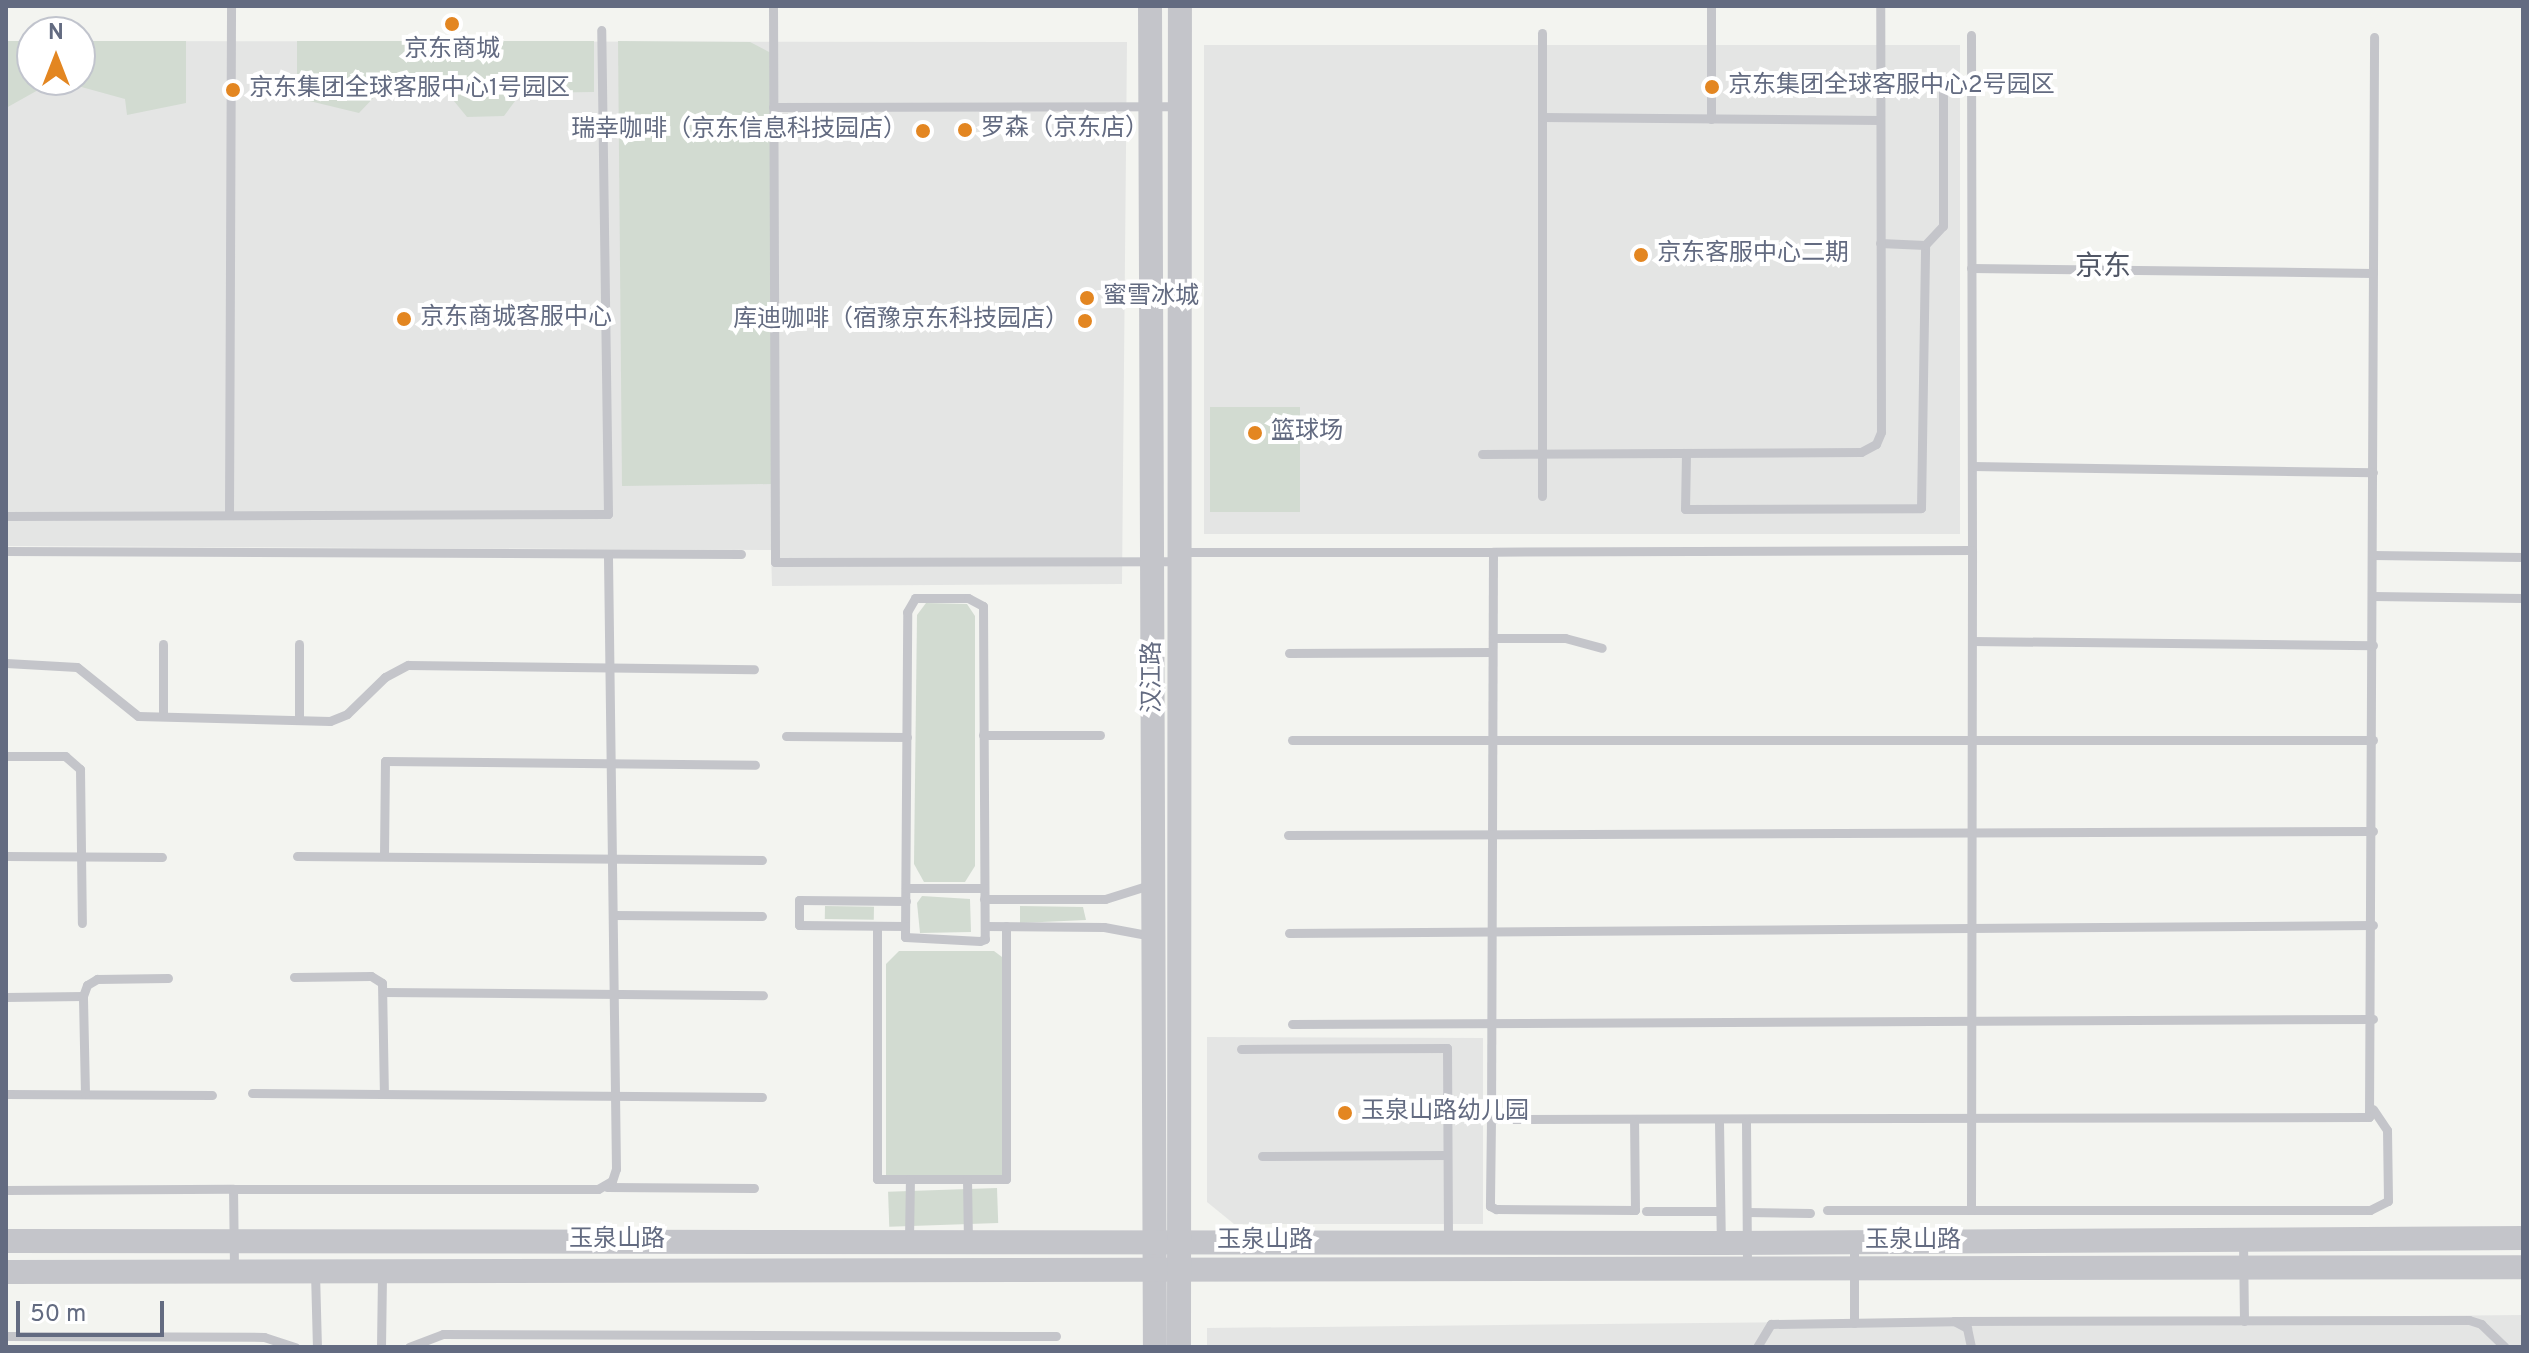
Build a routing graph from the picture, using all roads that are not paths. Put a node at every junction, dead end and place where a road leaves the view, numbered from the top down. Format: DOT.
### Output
graph roads {
  1 [pos="231,6"];
  2 [pos="773,6"];
  3 [pos="1150,6"];
  4 [pos="1180,6"];
  5 [pos="1711,6"];
  6 [pos="1880,6"];
  7 [pos="601,30"];
  8 [pos="1542,33"];
  9 [pos="1971,35"];
  10 [pos="2374,37"];
  11 [pos="1943,87"];
  12 [pos="1150,106"];
  13 [pos="1179,106"];
  14 [pos="773,107"];
  15 [pos="1542,117"];
  16 [pos="1711,119"];
  17 [pos="1880,120"];
  18 [pos="1880,243"];
  19 [pos="1925,245"];
  20 [pos="1971,268"];
  21 [pos="2373,273"];
  22 [pos="1686,453"];
  23 [pos="1482,454"];
  24 [pos="1540,454"];
  25 [pos="1972,466"];
  26 [pos="2373,472"];
  27 [pos="1542,496"];
  28 [pos="229,515"];
  29 [pos="6,516"];
  30 [pos="1972,550"];
  31 [pos="6,551"];
  32 [pos="1493,552"];
  33 [pos="608,554"];
  34 [pos="741,554"];
  35 [pos="2373,555"];
  36 [pos="2523,557"];
  37 [pos="1169,558"];
  38 [pos="2373,596"];
  39 [pos="2523,598"];
  40 [pos="1493,638"];
  41 [pos="1972,641"];
  42 [pos="163,644"];
  43 [pos="299,644"];
  44 [pos="2373,645"];
  45 [pos="1602,648"];
  46 [pos="1492,652"];
  47 [pos="1289,653"];
  48 [pos="6,663"];
  49 [pos="610,667"];
  50 [pos="754,669"];
  51 [pos="163,716"];
  52 [pos="299,720"];
  53 [pos="983,735"];
  54 [pos="1100,735"];
  55 [pos="786,736"];
  56 [pos="907,737"];
  57 [pos="1292,740"];
  58 [pos="1492,740"];
  59 [pos="1972,740"];
  60 [pos="2373,740"];
  61 [pos="6,756"];
  62 [pos="611,763"];
  63 [pos="755,765"];
  64 [pos="2373,831"];
  65 [pos="1971,832"];
  66 [pos="1288,835"];
  67 [pos="1492,835"];
  68 [pos="6,856"];
  69 [pos="297,856"];
  70 [pos="384,856"];
  71 [pos="81,857"];
  72 [pos="162,857"];
  73 [pos="612,858"];
  74 [pos="762,860"];
  75 [pos="1156,883"];
  76 [pos="906,888"];
  77 [pos="984,894"];
  78 [pos="906,901"];
  79 [pos="613,915"];
  80 [pos="762,916"];
  81 [pos="82,923"];
  82 [pos="2373,925"];
  83 [pos="877,926"];
  84 [pos="905,926"];
  85 [pos="985,926"];
  86 [pos="1006,926"];
  87 [pos="1971,928"];
  88 [pos="1492,931"];
  89 [pos="1289,933"];
  90 [pos="1157,937"];
  91 [pos="294,977"];
  92 [pos="168,978"];
  93 [pos="383,992"];
  94 [pos="614,994"];
  95 [pos="763,995"];
  96 [pos="83,996"];
  97 [pos="6,997"];
  98 [pos="2373,1019"];
  99 [pos="1971,1021"];
  100 [pos="1491,1023"];
  101 [pos="1292,1024"];
  102 [pos="1241,1049"];
  103 [pos="252,1093"];
  104 [pos="6,1094"];
  105 [pos="85,1094"];
  106 [pos="384,1094"];
  107 [pos="212,1095"];
  108 [pos="615,1096"];
  109 [pos="762,1097"];
  110 [pos="2373,1109"];
  111 [pos="1491,1119"];
  112 [pos="1634,1121"];
  113 [pos="1971,1121"];
  114 [pos="1719,1122"];
  115 [pos="1746,1122"];
  116 [pos="1447,1155"];
  117 [pos="1262,1156"];
  118 [pos="910,1179"];
  119 [pos="967,1179"];
  120 [pos="607,1187"];
  121 [pos="754,1188"];
  122 [pos="233,1189"];
  123 [pos="6,1190"];
  124 [pos="1827,1210"];
  125 [pos="1971,1210"];
  126 [pos="1646,1211"];
  127 [pos="1720,1211"];
  128 [pos="1747,1212"];
  129 [pos="1810,1213"];
  130 [pos="2523,1238"];
  131 [pos="2243,1240"];
  132 [pos="6,1241"];
  133 [pos="234,1241"];
  134 [pos="909,1242"];
  135 [pos="968,1242"];
  136 [pos="1167,1242"];
  137 [pos="1854,1242"];
  138 [pos="1448,1243"];
  139 [pos="1721,1243"];
  140 [pos="1747,1243"];
  141 [pos="2243,1267"];
  142 [pos="2523,1267"];
  143 [pos="1747,1268"];
  144 [pos="1854,1268"];
  145 [pos="1721,1269"];
  146 [pos="1167,1270"];
  147 [pos="1448,1270"];
  148 [pos="382,1271"];
  149 [pos="6,1272"];
  150 [pos="235,1272"];
  151 [pos="315,1272"];
  152 [pos="1954,1321"];
  153 [pos="2244,1321"];
  154 [pos="1854,1323"];
  155 [pos="6,1336"];
  156 [pos="928,1336"];
  157 [pos="1056,1336"];
  158 [pos="123,1342"];
  159 [pos="295,1347"];
  160 [pos="317,1347"];
  161 [pos="381,1347"];
  162 [pos="409,1347"];
  163 [pos="928,1347"];
  164 [pos="1155,1347"];
  165 [pos="1179,1347"];
  166 [pos="1757,1347"];
  167 [pos="1971,1347"];
  168 [pos="2505,1347"];
  1 -- 28 [label="lane"];
  2 -- 14 [label="lane"];
  3 -- 12 [label="street, 汉江路"];
  4 -- 13 [label="street, 汉江路"];
  5 -- 16 [label="lane"];
  6 -- 17 [label="lane"];
  7 -- 28 [label="lane"];
  8 -- 15 [label="lane"];
  9 -- 20 [label="lane"];
  10 -- 21 [label="lane"];
  11 -- 19 [label="lane"];
  12 -- 13 [label="lane"];
  12 -- 14 [label="lane"];
  12 -- 37 [label="street, 汉江路"];
  13 -- 37 [label="street, 汉江路"];
  14 -- 37 [label="lane"];
  15 -- 16 [label="lane"];
  15 -- 24 [label="lane"];
  16 -- 17 [label="lane"];
  17 -- 18 [label="lane"];
  18 -- 19 [label="lane"];
  18 -- 22 [label="lane"];
  19 -- 22 [label="lane"];
  20 -- 21 [label="lane"];
  20 -- 25 [label="lane"];
  21 -- 26 [label="lane"];
  22 -- 24 [label="lane"];
  23 -- 24 [label="lane"];
  24 -- 27 [label="lane"];
  25 -- 26 [label="lane"];
  25 -- 30 [label="lane"];
  26 -- 35 [label="lane"];
  28 -- 29 [label="lane"];
  30 -- 32 [label="lane"];
  30 -- 41 [label="lane"];
  31 -- 33 [label="lane"];
  32 -- 37 [label="lane"];
  32 -- 40 [label="lane"];
  33 -- 34 [label="lane"];
  33 -- 49 [label="lane"];
  35 -- 36 [label="lane"];
  35 -- 38 [label="lane"];
  37 -- 75 [label="street, 汉江路"];
  37 -- 136 [label="street, 汉江路"];
  38 -- 39 [label="lane"];
  38 -- 44 [label="lane"];
  40 -- 45 [label="lane"];
  40 -- 46 [label="lane"];
  41 -- 44 [label="lane"];
  41 -- 59 [label="lane"];
  42 -- 51 [label="lane"];
  43 -- 52 [label="lane"];
  44 -- 60 [label="lane"];
  46 -- 47 [label="lane"];
  46 -- 58 [label="lane"];
  48 -- 51 [label="lane"];
  49 -- 50 [label="lane"];
  49 -- 52 [label="lane"];
  49 -- 62 [label="lane"];
  51 -- 52 [label="lane"];
  53 -- 54 [label="lane"];
  53 -- 56 [label="lane"];
  53 -- 77 [label="lane"];
  55 -- 56 [label="lane"];
  56 -- 76 [label="lane"];
  57 -- 58 [label="lane"];
  58 -- 59 [label="lane"];
  58 -- 67 [label="lane"];
  59 -- 60 [label="lane"];
  59 -- 65 [label="lane"];
  60 -- 64 [label="lane"];
  61 -- 71 [label="lane"];
  62 -- 63 [label="lane"];
  62 -- 70 [label="lane"];
  62 -- 73 [label="lane"];
  64 -- 65 [label="lane"];
  64 -- 82 [label="lane"];
  65 -- 67 [label="lane"];
  65 -- 87 [label="lane"];
  66 -- 67 [label="lane"];
  67 -- 88 [label="lane"];
  68 -- 71 [label="lane"];
  69 -- 70 [label="lane"];
  70 -- 73 [label="lane"];
  71 -- 72 [label="lane"];
  71 -- 81 [label="lane"];
  73 -- 74 [label="lane"];
  73 -- 79 [label="lane"];
  75 -- 77 [label="lane"];
  75 -- 90 [label="street, 汉江路"];
  76 -- 77 [label="lane"];
  76 -- 78 [label="lane"];
  77 -- 85 [label="lane"];
  78 -- 83 [label="lane"];
  78 -- 84 [label="lane"];
  79 -- 80 [label="lane"];
  79 -- 94 [label="lane"];
  82 -- 87 [label="lane"];
  82 -- 98 [label="lane"];
  83 -- 84 [label="lane"];
  83 -- 118 [label="lane"];
  84 -- 85 [label="lane"];
  85 -- 86 [label="lane"];
  86 -- 90 [label="lane"];
  86 -- 119 [label="lane"];
  87 -- 88 [label="lane"];
  87 -- 99 [label="lane"];
  88 -- 89 [label="lane"];
  88 -- 100 [label="lane"];
  90 -- 136 [label="street, 汉江路"];
  91 -- 93 [label="lane"];
  92 -- 96 [label="lane"];
  93 -- 94 [label="lane"];
  93 -- 106 [label="lane"];
  94 -- 95 [label="lane"];
  94 -- 108 [label="lane"];
  96 -- 97 [label="lane"];
  96 -- 105 [label="lane"];
  98 -- 99 [label="lane"];
  98 -- 110 [label="lane"];
  99 -- 100 [label="lane"];
  99 -- 113 [label="lane"];
  100 -- 101 [label="lane"];
  100 -- 111 [label="lane"];
  102 -- 116 [label="lane"];
  103 -- 106 [label="lane"];
  104 -- 105 [label="lane"];
  105 -- 107 [label="lane"];
  106 -- 108 [label="lane"];
  108 -- 109 [label="lane"];
  108 -- 120 [label="lane"];
  110 -- 113 [label="lane"];
  110 -- 125 [label="lane"];
  111 -- 112 [label="lane"];
  111 -- 112 [label="lane"];
  112 -- 114 [label="lane"];
  113 -- 115 [label="lane"];
  113 -- 125 [label="lane"];
  114 -- 115 [label="lane"];
  114 -- 127 [label="lane"];
  115 -- 128 [label="lane"];
  116 -- 117 [label="lane"];
  116 -- 138 [label="lane"];
  118 -- 119 [label="lane"];
  118 -- 134 [label="lane"];
  119 -- 135 [label="lane"];
  120 -- 121 [label="lane"];
  120 -- 122 [label="lane"];
  122 -- 123 [label="lane"];
  122 -- 133 [label="lane"];
  124 -- 125 [label="lane"];
  126 -- 127 [label="lane"];
  127 -- 139 [label="lane"];
  128 -- 129 [label="lane"];
  128 -- 140 [label="lane"];
  130 -- 131 [label="street, 玉泉山路"];
  131 -- 137 [label="street, 玉泉山路"];
  131 -- 141 [label="lane"];
  132 -- 133 [label="street, 玉泉山路"];
  133 -- 134 [label="street, 玉泉山路"];
  133 -- 150 [label="lane"];
  134 -- 135 [label="street, 玉泉山路"];
  135 -- 136 [label="street, 玉泉山路"];
  136 -- 138 [label="street, 玉泉山路"];
  136 -- 146 [label="street, 汉江路"];
  137 -- 140 [label="street, 玉泉山路"];
  137 -- 144 [label="lane"];
  138 -- 139 [label="street, 玉泉山路"];
  138 -- 147 [label="lane"];
  139 -- 140 [label="street, 玉泉山路"];
  139 -- 145 [label="lane"];
  140 -- 143 [label="lane"];
  141 -- 142 [label="street, 玉泉山路"];
  141 -- 144 [label="street, 玉泉山路"];
  141 -- 153 [label="lane"];
  143 -- 144 [label="street, 玉泉山路"];
  143 -- 145 [label="street, 玉泉山路"];
  144 -- 154 [label="lane"];
  145 -- 147 [label="street, 玉泉山路"];
  146 -- 147 [label="street, 玉泉山路"];
  146 -- 148 [label="street, 玉泉山路"];
  146 -- 164 [label="street, 汉江路"];
  146 -- 165 [label="street, 汉江路"];
  148 -- 151 [label="street, 玉泉山路"];
  148 -- 161 [label="lane"];
  149 -- 150 [label="street, 玉泉山路"];
  150 -- 151 [label="street, 玉泉山路"];
  151 -- 160 [label="lane"];
  152 -- 153 [label="lane"];
  152 -- 154 [label="lane"];
  152 -- 167 [label="lane"];
  153 -- 168 [label="lane"];
  154 -- 166 [label="lane"];
  155 -- 158 [label="lane"];
  156 -- 157 [label="lane"];
  156 -- 162 [label="lane"];
  156 -- 163 [label="lane"];
  158 -- 159 [label="lane"];
}
